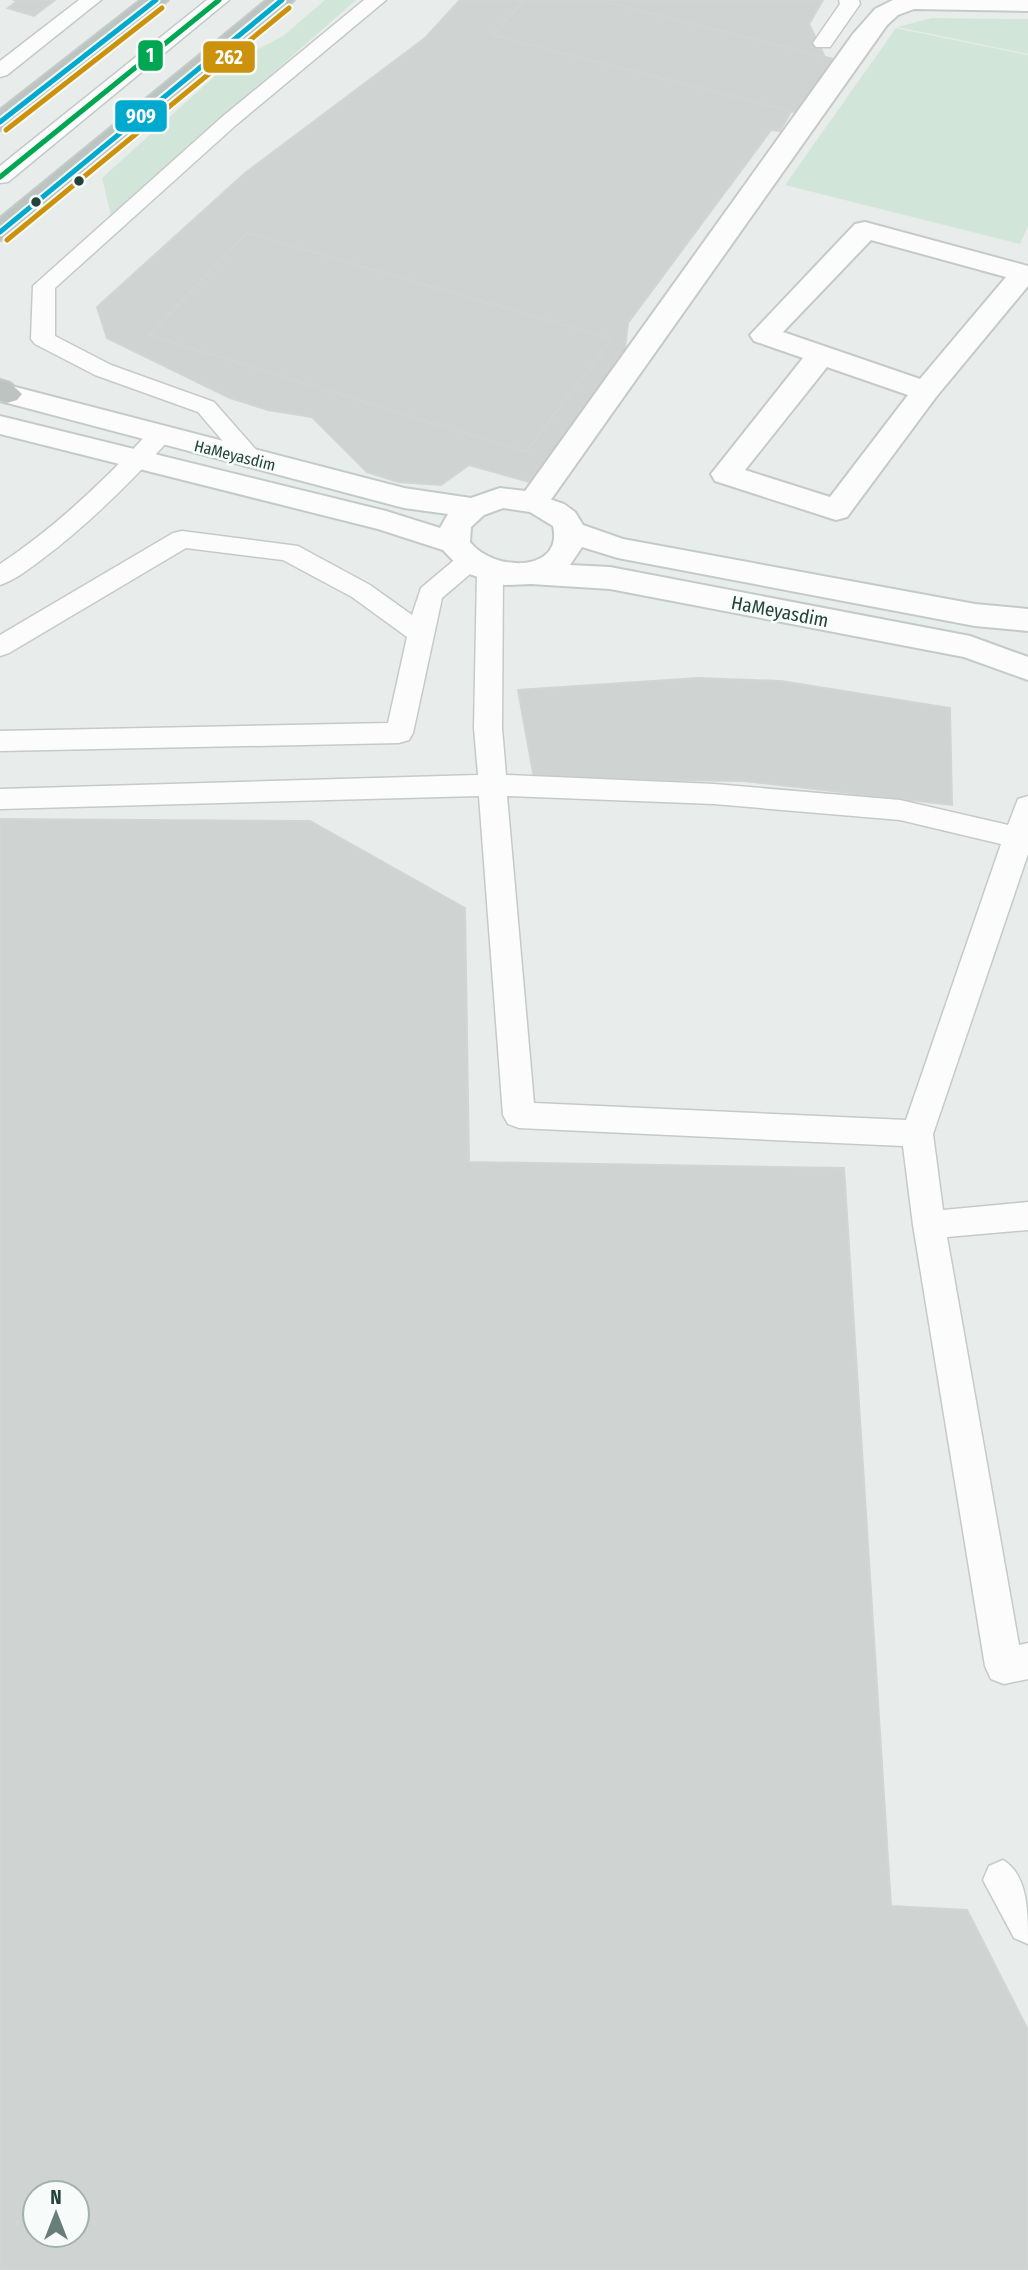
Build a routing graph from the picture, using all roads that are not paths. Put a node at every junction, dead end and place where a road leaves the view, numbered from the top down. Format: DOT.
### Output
graph roads {
  1 [pos="91,0"];
  2 [pos="156,0"];
  3 [pos="219,0"];
  4 [pos="282,0"];
  5 [pos="376,0"];
  6 [pos="850,2"];
  7 [pos="1028,4"];
  8 [pos="862,39"];
  9 [pos="823,43"];
  10 [pos="0,71"];
  11 [pos="0,122"];
  12 [pos="0,177"];
  13 [pos="0,232"];
  14 [pos="1026,274"];
  15 [pos="822,354"];
  16 [pos="2,391"];
  17 [pos="926,391"];
  18 [pos="0,425"];
  19 [pos="159,436"];
  20 [pos="139,459"];
  21 [pos="253,460"];
  22 [pos="534,501"];
  23 [pos="473,508"];
  24 [pos="569,531"];
  25 [pos="471,559"];
  26 [pos="530,573"];
  27 [pos="0,576"];
  28 [pos="1028,620"];
  29 [pos="421,634"];
  30 [pos="1028,635"];
  31 [pos="0,647"];
  32 [pos="1027,670"];
  33 [pos="0,741"];
  34 [pos="492,785"];
  35 [pos="0,799"];
  36 [pos="1028,806"];
  37 [pos="1022,840"];
  38 [pos="917,1134"];
  39 [pos="1028,1216"];
  40 [pos="929,1225"];
  41 [pos="1028,1661"];
  42 [pos="1003,1880"];
  43 [pos="1028,1924"];
  1 -- 10 [label="lane"];
  2 -- 11 [label="highway"];
  3 -- 12 [label="lane"];
  4 -- 13 [label="highway"];
  5 -- 21 [label="lane"];
  6 -- 8 [label="street"];
  6 -- 9 [label="lane"];
  7 -- 8 [label="street"];
  8 -- 22 [label="street"];
  14 -- 15 [label="street"];
  14 -- 17 [label="street"];
  15 -- 17 [label="street"];
  15 -- 17 [label="street"];
  16 -- 19 [label="street, HaMeyasdim"];
  18 -- 20 [label="street, HaMeyasdim"];
  19 -- 20 [label="lane"];
  19 -- 21 [label="street, HaMeyasdim"];
  20 -- 25 [label="street, HaMeyasdim"];
  20 -- 27 [label="lane"];
  21 -- 23 [label="street, HaMeyasdim"];
  22 -- 23 [label="street"];
  22 -- 24 [label="street"];
  23 -- 25 [label="street"];
  24 -- 26 [label="street"];
  24 -- 28 [label="street, HaMeyasdim"];
  25 -- 26 [label="street"];
  25 -- 29 [label="lane"];
  25 -- 34 [label="lane"];
  26 -- 32 [label="street, HaMeyasdim"];
  29 -- 31 [label="lane"];
  29 -- 33 [label="lane"];
  30 -- 32 [label="street"];
  34 -- 35 [label="lane"];
  34 -- 37 [label="lane"];
  34 -- 38 [label="lane"];
  36 -- 37 [label="lane"];
  37 -- 38 [label="lane"];
  38 -- 40 [label="lane"];
  39 -- 40 [label="lane"];
  40 -- 41 [label="lane"];
  42 -- 43 [label="lane"];
}
